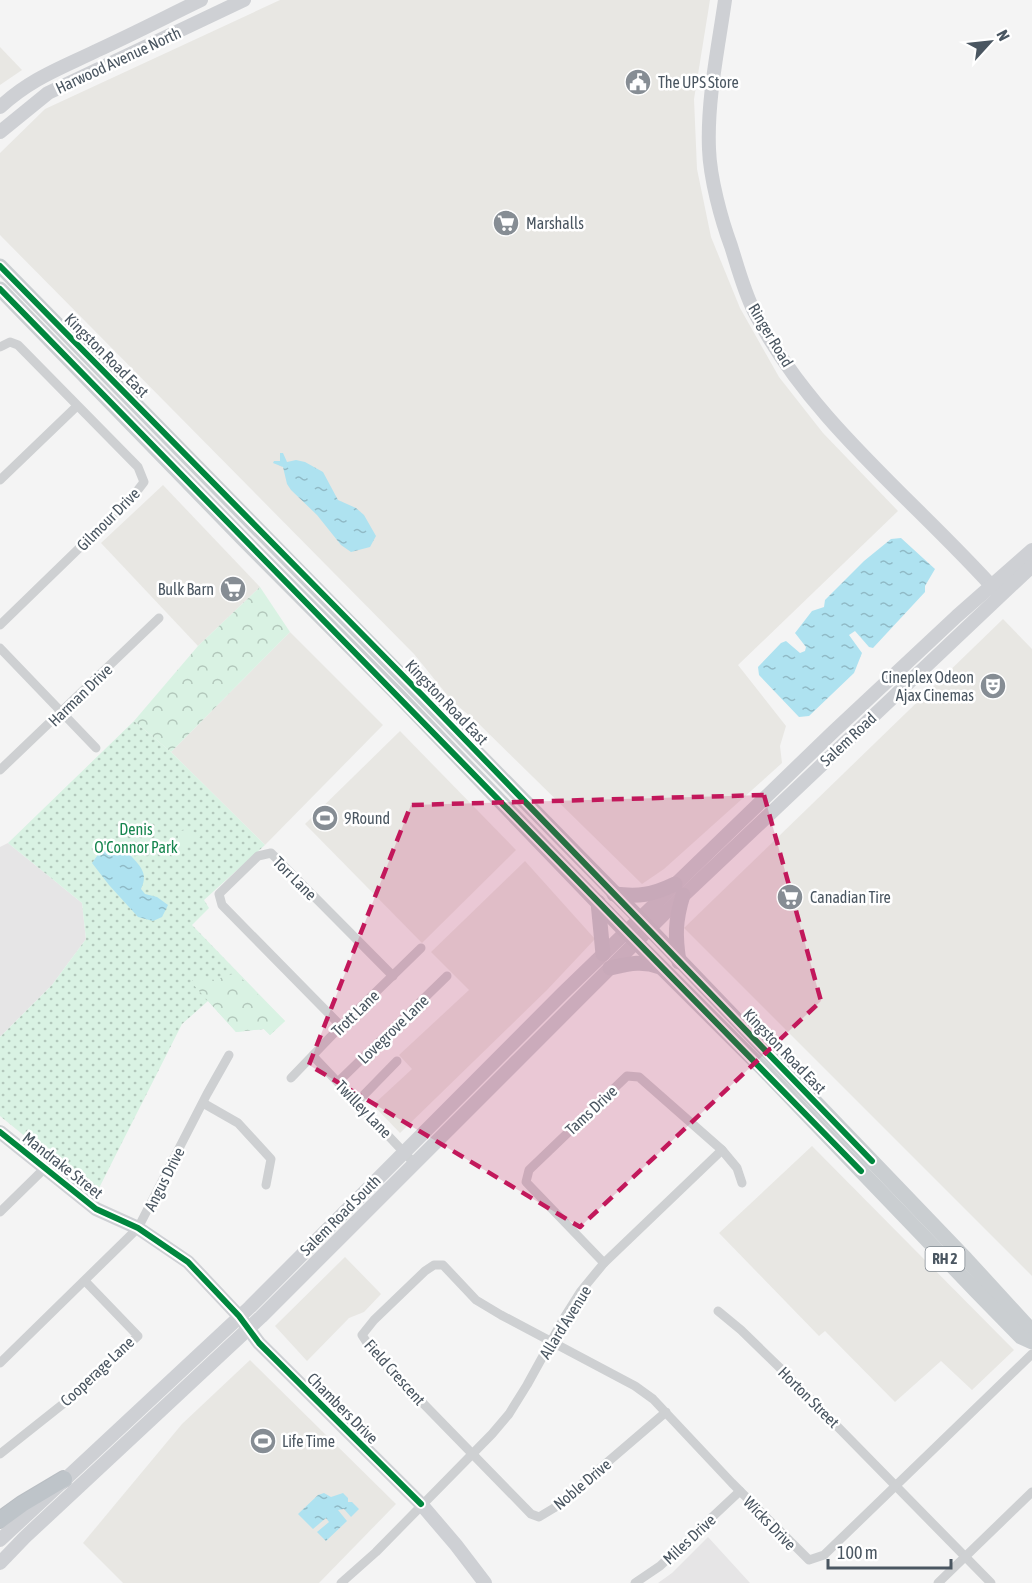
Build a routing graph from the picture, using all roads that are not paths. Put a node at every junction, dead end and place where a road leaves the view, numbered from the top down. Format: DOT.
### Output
graph roads {
  1 [pos="201,0"];
  2 [pos="243,0"];
  3 [pos="725,0"];
  4 [pos="0,107"];
  5 [pos="0,132"];
  6 [pos="0,266"];
  7 [pos="0,289"];
  8 [pos="0,347"];
  9 [pos="77,406"];
  10 [pos="0,480"];
  11 [pos="1032,550"];
  12 [pos="1032,566"];
  13 [pos="996,590"];
  14 [pos="159,618"];
  15 [pos="0,625"];
  16 [pos="0,648"];
  17 [pos="62,713"];
  18 [pos="96,748"];
  19 [pos="0,770"];
  20 [pos="679,890"];
  21 [pos="614,894"];
  22 [pos="598,902"];
  23 [pos="665,913"];
  24 [pos="644,924"];
  25 [pos="631,936"];
  26 [pos="421,948"];
  27 [pos="603,954"];
  28 [pos="679,962"];
  29 [pos="662,967"];
  30 [pos="610,968"];
  31 [pos="393,976"];
  32 [pos="447,976"];
  33 [pos="341,1026"];
  34 [pos="229,1055"];
  35 [pos="313,1056"];
  36 [pos="397,1061"];
  37 [pos="291,1078"];
  38 [pos="338,1082"];
  39 [pos="357,1102"];
  40 [pos="203,1103"];
  41 [pos="0,1132"];
  42 [pos="722,1150"];
  43 [pos="403,1151"];
  44 [pos="414,1163"];
  45 [pos="45,1168"];
  46 [pos="742,1183"];
  47 [pos="266,1185"];
  48 [pos="0,1212"];
  49 [pos="138,1228"];
  50 [pos="604,1263"];
  51 [pos="85,1281"];
  52 [pos="718,1311"];
  53 [pos="239,1317"];
  54 [pos="248,1328"];
  55 [pos="1032,1331"];
  56 [pos="551,1342"];
  57 [pos="1032,1342"];
  58 [pos="1032,1354"];
  59 [pos="0,1363"];
  60 [pos="666,1412"];
  61 [pos="0,1454"];
  62 [pos="473,1454"];
  63 [pos="64,1479"];
  64 [pos="897,1485"];
  65 [pos="740,1491"];
  66 [pos="1032,1492"];
  67 [pos="421,1504"];
  68 [pos="0,1520"];
  69 [pos="0,1540"];
  70 [pos="965,1556"];
  71 [pos="0,1563"];
  72 [pos="340,1583"];
  73 [pos="485,1583"];
  74 [pos="635,1583"];
  75 [pos="938,1583"];
  76 [pos="991,1583"];
  1 -- 4 [label="main road, Harwood Avenue North"];
  2 -- 5 [label="main road, Harwood Avenue North"];
  3 -- 13 [label="main road, Ringer Road"];
  6 -- 21 [label="main road, Kingston Road East / RH 2"];
  7 -- 22 [label="main road, Kingston Road East / RH 2"];
  8 -- 9 [label="street, Gilmour Drive"];
  9 -- 10 [label="street"];
  9 -- 15 [label="street, Gilmour Drive"];
  11 -- 13 [label="main road, Salem Road"];
  12 -- 13 [label="main road, Salem Road"];
  13 -- 20 [label="main road, Salem Road"];
  14 -- 17 [label="street, Harman Drive"];
  16 -- 17 [label="street"];
  17 -- 18 [label="street"];
  17 -- 19 [label="street, Harman Drive"];
  20 -- 21 [label="main road"];
  20 -- 23 [label="main road, Salem Road"];
  20 -- 24 [label="main road, Salem Road South"];
  20 -- 28 [label="main road"];
  21 -- 24 [label="main road, Kingston Road East / RH 2"];
  22 -- 25 [label="main road, Kingston Road East / RH 2"];
  22 -- 27 [label="main road"];
  23 -- 24 [label="main road, Salem Road South"];
  24 -- 25 [label="main road, Salem Road South"];
  24 -- 28 [label="main road, Kingston Road East / RH 2"];
  25 -- 27 [label="main road, Salem Road South"];
  25 -- 29 [label="main road, Kingston Road East / RH 2"];
  25 -- 30 [label="main road, Salem Road South"];
  26 -- 31 [label="street, Trott Lane"];
  27 -- 43 [label="main road, Salem Road South"];
  28 -- 55 [label="main road, Kingston Road East / RH 2"];
  29 -- 30 [label="main road"];
  29 -- 57 [label="main road, Kingston Road East / RH 2"];
  30 -- 44 [label="main road, Salem Road South"];
  31 -- 33 [label="street, Trott Lane"];
  31 -- 33 [label="street, Torr Lane"];
  32 -- 38 [label="street, Lovegrove Lane"];
  33 -- 35 [label="street, Trott Lane"];
  34 -- 40 [label="street, Angus Drive"];
  35 -- 37 [label="street, Trott Lane"];
  35 -- 38 [label="street, Twilley Lane"];
  36 -- 39 [label="street"];
  38 -- 39 [label="street, Twilley Lane"];
  39 -- 43 [label="street, Twilley Lane"];
  40 -- 47 [label="street"];
  40 -- 49 [label="street, Angus Drive"];
  41 -- 45 [label="main road, Mandrake Street"];
  42 -- 46 [label="street, Tams Drive"];
  42 -- 50 [label="street, Allard Avenue"];
  42 -- 50 [label="street, Tams Drive"];
  43 -- 44 [label="street, Twilley Lane"];
  43 -- 53 [label="main road, Salem Road South"];
  44 -- 54 [label="main road, Salem Road South"];
  45 -- 48 [label="street"];
  45 -- 49 [label="main road, Mandrake Street"];
  49 -- 51 [label="street, Angus Drive"];
  49 -- 53 [label="main road, Mandrake Street"];
  50 -- 56 [label="street, Allard Avenue"];
  51 -- 59 [label="street, Angus Drive"];
  51 -- 61 [label="street, Cooperage Lane"];
  52 -- 64 [label="street, Horton Street"];
  53 -- 54 [label="main road, Mandrake Street"];
  53 -- 63 [label="main road, Salem Road South"];
  54 -- 67 [label="main road, Chambers Drive"];
  54 -- 71 [label="main road, Salem Road South"];
  56 -- 60 [label="street, Wicks Drive"];
  56 -- 62 [label="street, Allard Avenue"];
  56 -- 62 [label="street, Field Crescent"];
  58 -- 64 [label="street, Wicks Drive"];
  60 -- 62 [label="street, Noble Drive"];
  60 -- 65 [label="street, Wicks Drive"];
  62 -- 67 [label="street, Allard Avenue"];
  63 -- 68 [label="highway"];
  63 -- 69 [label="main road, Salem Road South"];
  64 -- 65 [label="street, Wicks Drive"];
  64 -- 70 [label="street, Horton Street"];
  65 -- 74 [label="street, Miles Drive"];
  66 -- 70 [label="street"];
  67 -- 72 [label="street, Allard Avenue"];
  67 -- 73 [label="main road, Chambers Drive"];
  70 -- 75 [label="street"];
  70 -- 76 [label="street, Horton Street"];
}
